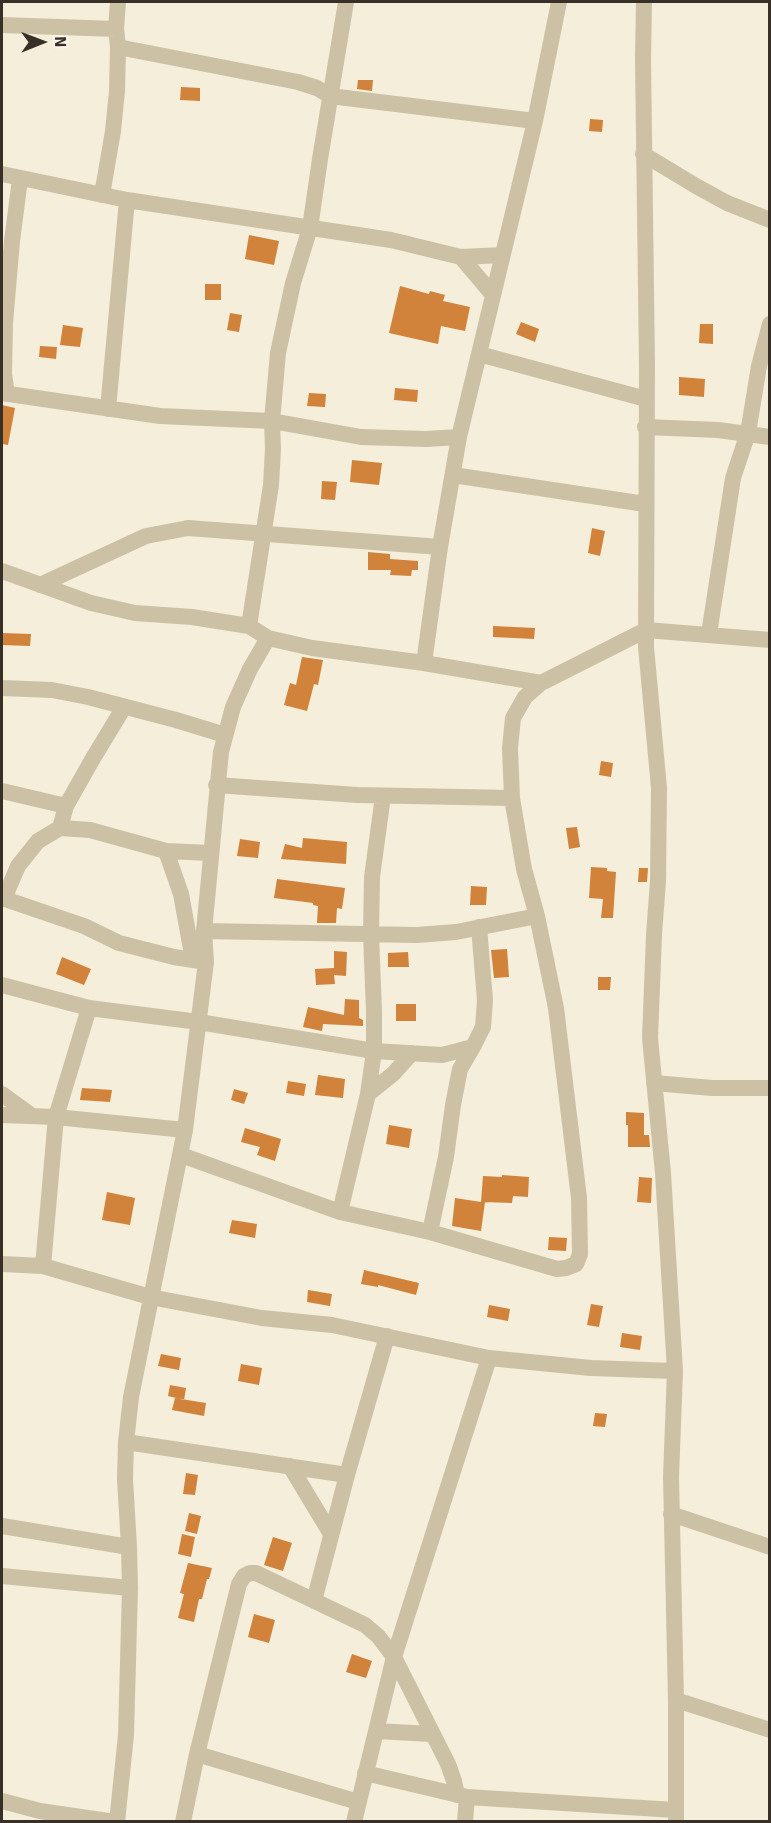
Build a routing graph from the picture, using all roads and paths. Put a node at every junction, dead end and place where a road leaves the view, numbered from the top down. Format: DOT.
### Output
graph roads {
  1 [pos="118,2"];
  2 [pos="346,2"];
  3 [pos="559,2"];
  4 [pos="644,2"];
  5 [pos="2,25"];
  6 [pos="116,29"];
  7 [pos="118,47"];
  8 [pos="330,96"];
  9 [pos="535,121"];
  10 [pos="644,154"];
  11 [pos="2,174"];
  12 [pos="20,178"];
  13 [pos="102,195"];
  14 [pos="127,200"];
  15 [pos="770,220"];
  16 [pos="310,228"];
  17 [pos="502,255"];
  18 [pos="461,257"];
  19 [pos="493,295"];
  20 [pos="770,324"];
  21 [pos="479,354"];
  22 [pos="4,393"];
  23 [pos="646,399"];
  24 [pos="108,409"];
  25 [pos="272,422"];
  26 [pos="645,427"];
  27 [pos="748,433"];
  28 [pos="459,437"];
  29 [pos="770,437"];
  30 [pos="453,475"];
  31 [pos="645,504"];
  32 [pos="264,534"];
  33 [pos="440,547"];
  34 [pos="2,571"];
  35 [pos="40,585"];
  36 [pos="249,626"];
  37 [pos="646,630"];
  38 [pos="709,634"];
  39 [pos="268,638"];
  40 [pos="770,640"];
  41 [pos="424,663"];
  42 [pos="541,683"];
  43 [pos="2,688"];
  44 [pos="124,707"];
  45 [pos="225,735"];
  46 [pos="216,785"];
  47 [pos="2,791"];
  48 [pos="383,796"];
  49 [pos="512,798"];
  50 [pos="66,806"];
  51 [pos="60,828"];
  52 [pos="166,851"];
  53 [pos="210,853"];
  54 [pos="3,898"];
  55 [pos="537,916"];
  56 [pos="479,927"];
  57 [pos="204,931"];
  58 [pos="371,934"];
  59 [pos="200,961"];
  60 [pos="2,986"];
  61 [pos="89,1008"];
  62 [pos="199,1022"];
  63 [pos="473,1047"];
  64 [pos="374,1051"];
  65 [pos="412,1053"];
  66 [pos="442,1055"];
  67 [pos="460,1068"];
  68 [pos="654,1083"];
  69 [pos="770,1088"];
  70 [pos="368,1094"];
  71 [pos="2,1095"];
  72 [pos="2,1115"];
  73 [pos="32,1116"];
  74 [pos="56,1117"];
  75 [pos="185,1130"];
  76 [pos="181,1155"];
  77 [pos="340,1212"];
  78 [pos="430,1232"];
  79 [pos="2,1264"];
  80 [pos="43,1266"];
  81 [pos="150,1298"];
  82 [pos="387,1336"];
  83 [pos="489,1358"];
  84 [pos="675,1371"];
  85 [pos="126,1442"];
  86 [pos="290,1466"];
  87 [pos="317,1470"];
  88 [pos="346,1475"];
  89 [pos="340,1499"];
  90 [pos="671,1514"];
  91 [pos="2,1526"];
  92 [pos="331,1534"];
  93 [pos="129,1547"];
  94 [pos="770,1547"];
  95 [pos="2,1576"];
  96 [pos="130,1588"];
  97 [pos="314,1601"];
  98 [pos="394,1657"];
  99 [pos="676,1700"];
  100 [pos="770,1730"];
  101 [pos="376,1731"];
  102 [pos="431,1734"];
  103 [pos="197,1754"];
  104 [pos="365,1773"];
  105 [pos="462,1796"];
  106 [pos="2,1801"];
  107 [pos="358,1802"];
  108 [pos="676,1816"];
  109 [pos="116,1821"];
  110 [pos="183,1821"];
  111 [pos="354,1821"];
  112 [pos="465,1821"];
  1 -- 6 [label="street"];
  2 -- 8 [label="street"];
  3 -- 9 [label="street"];
  4 -- 10 [label="street"];
  5 -- 6 [label="street"];
  6 -- 7 [label="street"];
  7 -- 8 [label="street"];
  7 -- 13 [label="street"];
  8 -- 9 [label="street"];
  8 -- 16 [label="street"];
  9 -- 17 [label="street"];
  10 -- 15 [label="street"];
  10 -- 23 [label="street"];
  11 -- 12 [label="street"];
  12 -- 13 [label="street"];
  12 -- 22 [label="street"];
  13 -- 14 [label="street"];
  14 -- 16 [label="street"];
  14 -- 24 [label="street"];
  16 -- 18 [label="street"];
  16 -- 25 [label="street"];
  17 -- 18 [label="street"];
  17 -- 19 [label="street"];
  18 -- 19 [label="street"];
  19 -- 21 [label="street"];
  20 -- 27 [label="street"];
  21 -- 23 [label="street"];
  21 -- 28 [label="street"];
  22 -- 24 [label="street"];
  23 -- 26 [label="street"];
  24 -- 25 [label="street"];
  25 -- 28 [label="street"];
  25 -- 32 [label="street"];
  26 -- 27 [label="street"];
  26 -- 31 [label="street"];
  27 -- 29 [label="street"];
  27 -- 38 [label="street"];
  28 -- 30 [label="street"];
  30 -- 31 [label="street"];
  30 -- 33 [label="street"];
  31 -- 37 [label="street"];
  32 -- 33 [label="street"];
  32 -- 35 [label="street"];
  32 -- 36 [label="street"];
  33 -- 41 [label="street"];
  34 -- 35 [label="street"];
  35 -- 36 [label="street"];
  36 -- 39 [label="street"];
  37 -- 38 [label="street"];
  37 -- 42 [label="street"];
  37 -- 68 [label="street"];
  38 -- 40 [label="street"];
  39 -- 41 [label="street"];
  39 -- 45 [label="street"];
  41 -- 42 [label="street"];
  42 -- 49 [label="street"];
  43 -- 44 [label="street"];
  44 -- 45 [label="street"];
  44 -- 50 [label="street"];
  45 -- 46 [label="street"];
  46 -- 48 [label="street"];
  46 -- 53 [label="street"];
  47 -- 50 [label="street"];
  48 -- 49 [label="street"];
  48 -- 58 [label="street"];
  49 -- 55 [label="street"];
  50 -- 51 [label="street"];
  51 -- 52 [label="street"];
  51 -- 54 [label="street"];
  52 -- 53 [label="street"];
  52 -- 59 [label="street"];
  53 -- 57 [label="street"];
  54 -- 59 [label="street"];
  55 -- 56 [label="street"];
  55 -- 78 [label="street"];
  56 -- 58 [label="street"];
  56 -- 63 [label="street"];
  57 -- 58 [label="street"];
  57 -- 59 [label="street"];
  58 -- 64 [label="street"];
  59 -- 62 [label="street"];
  60 -- 61 [label="street"];
  61 -- 62 [label="street"];
  61 -- 74 [label="street"];
  62 -- 64 [label="street"];
  62 -- 75 [label="street"];
  63 -- 66 [label="street"];
  63 -- 67 [label="street"];
  64 -- 65 [label="street"];
  64 -- 70 [label="street"];
  65 -- 66 [label="street"];
  65 -- 70 [label="street"];
  66 -- 67 [label="street"];
  67 -- 78 [label="street"];
  68 -- 69 [label="street"];
  68 -- 84 [label="street"];
  70 -- 77 [label="street"];
  71 -- 73 [label="street"];
  72 -- 73 [label="street"];
  73 -- 74 [label="street"];
  74 -- 75 [label="street"];
  74 -- 80 [label="street"];
  75 -- 76 [label="street"];
  76 -- 77 [label="street"];
  76 -- 81 [label="street"];
  77 -- 78 [label="street"];
  79 -- 80 [label="street"];
  80 -- 81 [label="street"];
  81 -- 82 [label="street"];
  81 -- 85 [label="street"];
  82 -- 83 [label="street"];
  82 -- 88 [label="street"];
  83 -- 84 [label="street"];
  83 -- 98 [label="street"];
  84 -- 90 [label="street"];
  85 -- 86 [label="street"];
  85 -- 93 [label="street"];
  86 -- 87 [label="street"];
  86 -- 92 [label="street"];
  87 -- 88 [label="street"];
  87 -- 89 [label="street"];
  88 -- 89 [label="street"];
  89 -- 92 [label="street"];
  90 -- 94 [label="street"];
  90 -- 99 [label="street"];
  91 -- 93 [label="street"];
  92 -- 97 [label="street"];
  93 -- 96 [label="street"];
  95 -- 96 [label="street"];
  96 -- 109 [label="street"];
  97 -- 98 [label="street"];
  97 -- 103 [label="street"];
  98 -- 101 [label="street"];
  98 -- 102 [label="street"];
  99 -- 100 [label="street"];
  99 -- 108 [label="street"];
  101 -- 102 [label="street"];
  101 -- 104 [label="street"];
  102 -- 105 [label="street"];
  103 -- 107 [label="street"];
  103 -- 110 [label="street"];
  104 -- 105 [label="street"];
  104 -- 107 [label="street"];
  105 -- 108 [label="street"];
  105 -- 112 [label="street"];
  106 -- 109 [label="street"];
  107 -- 111 [label="street"];
}
